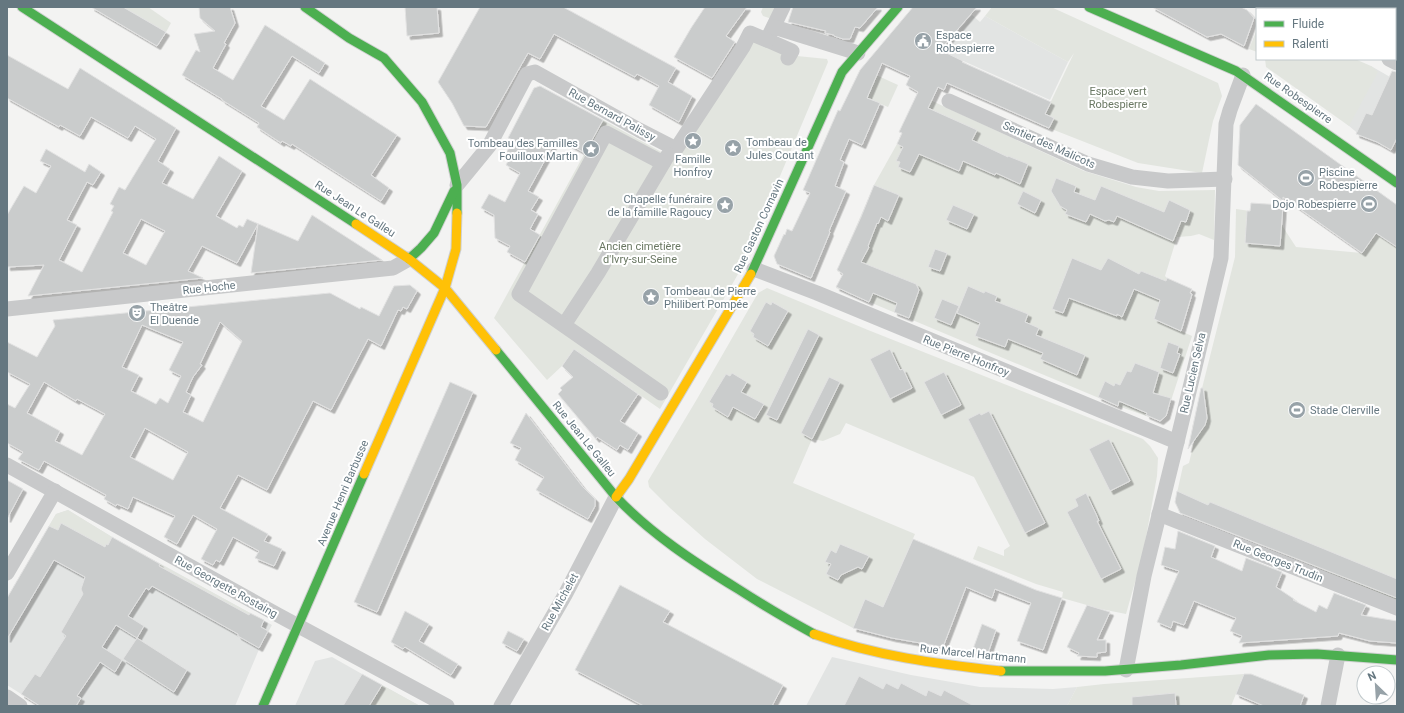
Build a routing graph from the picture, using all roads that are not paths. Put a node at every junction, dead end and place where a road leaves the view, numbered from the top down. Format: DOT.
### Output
graph roads {
  1 [pos="22,7"];
  2 [pos="305,7"];
  3 [pos="783,7"];
  4 [pos="898,7"];
  5 [pos="1089,7"];
  6 [pos="770,34"];
  7 [pos="858,53"];
  8 [pos="788,58"];
  9 [pos="1243,75"];
  10 [pos="949,101"];
  11 [pos="673,148"];
  12 [pos="663,164"];
  13 [pos="1225,179"];
  14 [pos="1397,183"];
  15 [pos="457,185"];
  16 [pos="434,233"];
  17 [pos="437,247"];
  18 [pos="409,259"];
  19 [pos="441,268"];
  20 [pos="754,269"];
  21 [pos="445,288"];
  22 [pos="9,313"];
  23 [pos="564,325"];
  24 [pos="661,392"];
  25 [pos="1177,442"];
  26 [pos="7,465"];
  27 [pos="55,491"];
  28 [pos="616,497"];
  29 [pos="1159,514"];
  30 [pos="7,573"];
  31 [pos="1397,608"];
  32 [pos="298,626"];
  33 [pos="1338,655"];
  34 [pos="1397,660"];
  35 [pos="1126,670"];
  36 [pos="7,697"];
  37 [pos="20,706"];
  38 [pos="263,706"];
  39 [pos="447,706"];
  40 [pos="501,706"];
  41 [pos="1328,706"];
  1 -- 18 [label="main road, Rue Jean Le Galleu"];
  2 -- 15 [label="main road, Avenue Henri Barbusse"];
  3 -- 6 [label="street"];
  4 -- 7 [label="main road, Rue Gaston Cornavin"];
  5 -- 9 [label="main road, Rue Robespierre"];
  6 -- 7 [label="street"];
  6 -- 8 [label="street"];
  6 -- 11 [label="street"];
  7 -- 20 [label="main road, Rue Gaston Cornavin"];
  9 -- 13 [label="street, Rue Lucien Selva"];
  9 -- 14 [label="main road, Rue Robespierre"];
  10 -- 13 [label="street, Sentier des Malicots"];
  11 -- 12 [label="street"];
  11 -- 15 [label="street, Rue Bernard Palissy"];
  12 -- 23 [label="street"];
  12 -- 23 [label="street"];
  13 -- 25 [label="street, Rue Lucien Selva"];
  15 -- 16 [label="main road"];
  15 -- 21 [label="main road, Avenue Henri Barbusse"];
  16 -- 17 [label="main road"];
  16 -- 18 [label="main road"];
  18 -- 21 [label="main road, Rue Jean Le Galleu"];
  18 -- 22 [label="street, Rue Hoche"];
  19 -- 21 [label="main road"];
  20 -- 25 [label="street, Rue Pierre Honfroy"];
  20 -- 28 [label="main road, Rue Gaston Cornavin"];
  21 -- 28 [label="main road, Rue Jean Le Galleu"];
  21 -- 32 [label="main road, Avenue Henri Barbusse"];
  23 -- 24 [label="street"];
  25 -- 29 [label="street, Rue Lucien Selva"];
  26 -- 27 [label="street, Rue Georgette Rostaing"];
  27 -- 30 [label="street"];
  27 -- 32 [label="street, Rue Georgette Rostaing"];
  28 -- 35 [label="main road, Rue Marcel Hartmann"];
  28 -- 40 [label="street, Rue Michelet"];
  29 -- 31 [label="street, Rue Georges Trudin"];
  29 -- 35 [label="street, Rue Lucien Selva"];
  32 -- 38 [label="main road, Avenue Henri Barbusse"];
  32 -- 39 [label="street, Rue Georgette Rostaing"];
  33 -- 34 [label="main road, Rue Marcel Hartmann"];
  33 -- 35 [label="main road, Rue Marcel Hartmann"];
  33 -- 41 [label="street"];
  36 -- 37 [label="street"];
}
